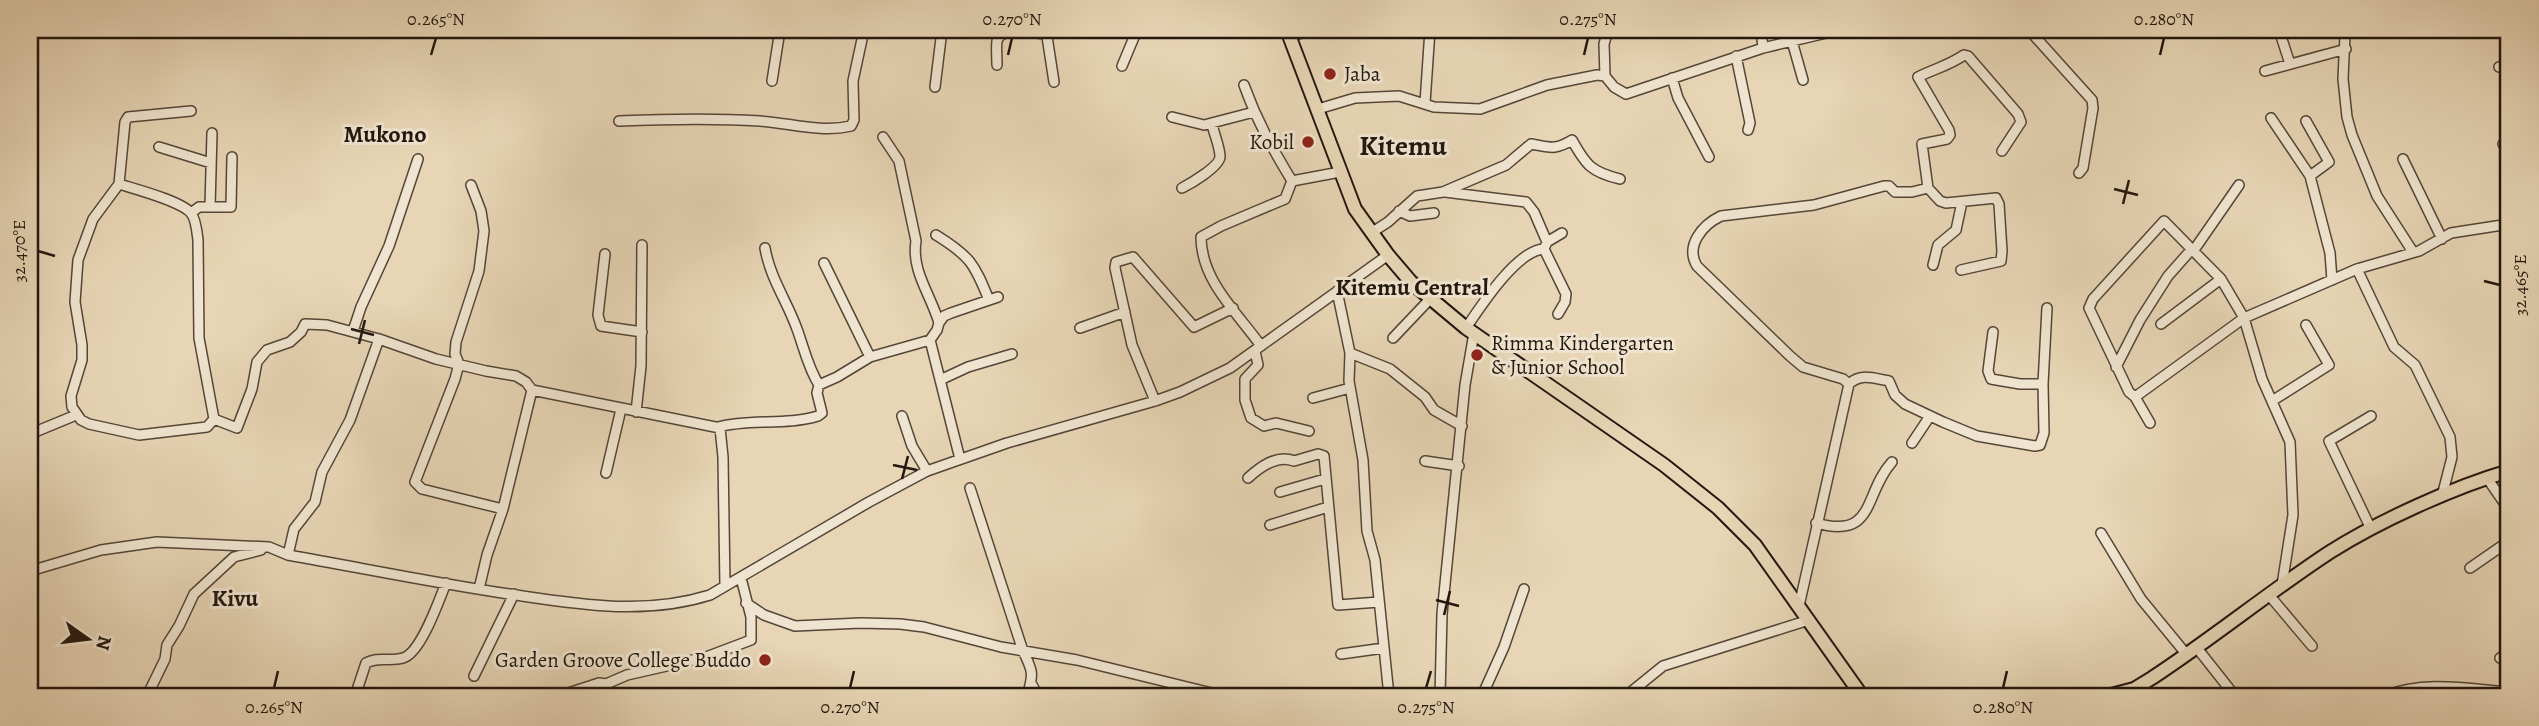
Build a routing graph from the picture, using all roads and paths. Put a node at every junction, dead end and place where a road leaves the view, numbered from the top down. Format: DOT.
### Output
graph roads {
  1 [pos="780,30"];
  2 [pos="864,30"];
  3 [pos="942,30"];
  4 [pos="1138,30"];
  5 [pos="1311,30"];
  6 [pos="1430,30"];
  7 [pos="1608,30"];
  8 [pos="1761,30"];
  9 [pos="1839,30"];
  10 [pos="2029,30"];
  11 [pos="2279,30"];
  12 [pos="2351,30"];
  13 [pos="1046,32"];
  14 [pos="1288,34"];
  15 [pos="1792,41"];
  16 [pos="1763,48"];
  17 [pos="2346,49"];
  18 [pos="1736,56"];
  19 [pos="2290,64"];
  20 [pos="997,65"];
  21 [pos="1122,66"];
  22 [pos="2264,71"];
  23 [pos="1605,76"];
  24 [pos="1672,78"];
  25 [pos="1803,80"];
  26 [pos="772,81"];
  27 [pos="1055,82"];
  28 [pos="1244,85"];
  29 [pos="935,88"];
  30 [pos="1425,103"];
  31 [pos="1318,109"];
  32 [pos="191,111"];
  33 [pos="1254,112"];
  34 [pos="1172,117"];
  35 [pos="2270,118"];
  36 [pos="619,121"];
  37 [pos="2306,121"];
  38 [pos="1212,124"];
  39 [pos="1748,130"];
  40 [pos="212,133"];
  41 [pos="883,137"];
  42 [pos="159,147"];
  43 [pos="2003,151"];
  44 [pos="232,157"];
  45 [pos="1709,157"];
  46 [pos="418,159"];
  47 [pos="2403,159"];
  48 [pos="211,163"];
  49 [pos="1340,172"];
  50 [pos="2079,173"];
  51 [pos="2310,176"];
  52 [pos="1620,178"];
  53 [pos="1292,181"];
  54 [pos="119,184"];
  55 [pos="471,185"];
  56 [pos="2239,185"];
  57 [pos="1181,188"];
  58 [pos="1928,188"];
  59 [pos="1443,192"];
  60 [pos="1962,202"];
  61 [pos="210,207"];
  62 [pos="1399,211"];
  63 [pos="191,213"];
  64 [pos="1434,213"];
  65 [pos="2509,224"];
  66 [pos="1371,233"];
  67 [pos="1562,233"];
  68 [pos="936,234"];
  69 [pos="2442,239"];
  70 [pos="642,245"];
  71 [pos="1545,245"];
  72 [pos="765,248"];
  73 [pos="2194,250"];
  74 [pos="2413,252"];
  75 [pos="605,254"];
  76 [pos="1388,255"];
  77 [pos="824,263"];
  78 [pos="1933,265"];
  79 [pos="2357,269"];
  80 [pos="1961,270"];
  81 [pos="2221,279"];
  82 [pos="2332,281"];
  83 [pos="1338,291"];
  84 [pos="1430,299"];
  85 [pos="1233,308"];
  86 [pos="2047,309"];
  87 [pos="1125,312"];
  88 [pos="1558,314"];
  89 [pos="2244,318"];
  90 [pos="939,323"];
  91 [pos="2161,324"];
  92 [pos="2306,324"];
  93 [pos="1080,328"];
  94 [pos="1470,330"];
  95 [pos="353,331"];
  96 [pos="642,332"];
  97 [pos="1993,332"];
  98 [pos="1393,338"];
  99 [pos="379,339"];
  100 [pos="930,340"];
  101 [pos="1258,349"];
  102 [pos="1350,353"];
  103 [pos="1012,354"];
  104 [pos="870,357"];
  105 [pos="459,364"];
  106 [pos="2116,367"];
  107 [pos="940,380"];
  108 [pos="1849,384"];
  109 [pos="2043,384"];
  110 [pos="819,385"];
  111 [pos="1350,388"];
  112 [pos="532,390"];
  113 [pos="2134,397"];
  114 [pos="1313,398"];
  115 [pos="1155,401"];
  116 [pos="2272,401"];
  117 [pos="621,409"];
  118 [pos="636,412"];
  119 [pos="76,415"];
  120 [pos="902,416"];
  121 [pos="1930,416"];
  122 [pos="2371,416"];
  123 [pos="214,419"];
  124 [pos="2150,423"];
  125 [pos="1462,426"];
  126 [pos="718,427"];
  127 [pos="1309,431"];
  128 [pos="30,434"];
  129 [pos="1912,443"];
  130 [pos="960,459"];
  131 [pos="1425,461"];
  132 [pos="1892,462"];
  133 [pos="1459,466"];
  134 [pos="927,471"];
  135 [pos="2509,471"];
  136 [pos="606,473"];
  137 [pos="1248,478"];
  138 [pos="2487,478"];
  139 [pos="1325,479"];
  140 [pos="970,488"];
  141 [pos="1280,492"];
  142 [pos="2442,496"];
  143 [pos="1328,508"];
  144 [pos="503,509"];
  145 [pos="2509,510"];
  146 [pos="1816,523"];
  147 [pos="1270,525"];
  148 [pos="2371,529"];
  149 [pos="2101,533"];
  150 [pos="2509,541"];
  151 [pos="269,547"];
  152 [pos="288,555"];
  153 [pos="2470,568"];
  154 [pos="30,571"];
  155 [pos="741,578"];
  156 [pos="446,583"];
  157 [pos="2283,585"];
  158 [pos="725,586"];
  159 [pos="479,589"];
  160 [pos="1524,589"];
  161 [pos="514,594"];
  162 [pos="2269,594"];
  163 [pos="746,603"];
  164 [pos="1379,603"];
  165 [pos="1799,606"];
  166 [pos="1809,620"];
  167 [pos="2312,646"];
  168 [pos="1384,648"];
  169 [pos="1023,650"];
  170 [pos="2192,652"];
  171 [pos="2509,652"];
  172 [pos="1342,654"];
  173 [pos="2500,658"];
  174 [pos="474,676"];
  175 [pos="1031,683"];
  176 [pos="599,684"];
  177 [pos="2509,692"];
  178 [pos="146,696"];
  179 [pos="355,696"];
  180 [pos="559,696"];
  181 [pos="598,696"];
  182 [pos="1027,696"];
  183 [pos="1038,696"];
  184 [pos="1224,696"];
  185 [pos="1389,696"];
  186 [pos="1440,696"];
  187 [pos="1482,696"];
  188 [pos="1626,696"];
  189 [pos="1862,696"];
  190 [pos="2107,696"];
  191 [pos="2235,696"];
  192 [pos="2385,696"];
  1 -- 26 [label="street"];
  2 -- 36 [label="street"];
  3 -- 29 [label="street"];
  4 -- 21 [label="street"];
  5 -- 14 [label="street"];
  6 -- 30 [label="street"];
  7 -- 23 [label="street"];
  8 -- 16 [label="street"];
  9 -- 15 [label="street"];
  10 -- 50 [label="street"];
  11 -- 19 [label="street"];
  12 -- 17 [label="street"];
  13 -- 20 [label="street"];
  13 -- 27 [label="street"];
  14 -- 31 [label="main road"];
  15 -- 16 [label="street"];
  15 -- 25 [label="street"];
  16 -- 18 [label="street"];
  17 -- 19 [label="street"];
  17 -- 74 [label="street"];
  18 -- 24 [label="street"];
  18 -- 39 [label="street"];
  19 -- 22 [label="street"];
  23 -- 24 [label="street"];
  23 -- 30 [label="street"];
  24 -- 45 [label="street"];
  28 -- 33 [label="street"];
  30 -- 31 [label="street"];
  31 -- 49 [label="main road"];
  32 -- 54 [label="street"];
  33 -- 38 [label="street"];
  33 -- 53 [label="street"];
  34 -- 38 [label="street"];
  35 -- 51 [label="street"];
  37 -- 51 [label="street"];
  38 -- 57 [label="street"];
  40 -- 48 [label="street"];
  41 -- 90 [label="street"];
  42 -- 48 [label="street"];
  43 -- 58 [label="street"];
  44 -- 61 [label="street"];
  46 -- 95 [label="street"];
  47 -- 69 [label="street"];
  48 -- 61 [label="street"];
  49 -- 53 [label="street"];
  49 -- 66 [label="main road"];
  51 -- 82 [label="street"];
  52 -- 59 [label="street"];
  53 -- 85 [label="street"];
  54 -- 63 [label="street"];
  54 -- 119 [label="street"];
  55 -- 105 [label="street"];
  56 -- 73 [label="street"];
  58 -- 60 [label="street"];
  58 -- 108 [label="street"];
  59 -- 62 [label="street"];
  59 -- 71 [label="street"];
  60 -- 78 [label="street"];
  60 -- 80 [label="street"];
  61 -- 63 [label="street"];
  62 -- 64 [label="street"];
  62 -- 66 [label="street"];
  63 -- 123 [label="street"];
  65 -- 69 [label="street"];
  66 -- 76 [label="main road"];
  67 -- 71 [label="street"];
  68 -- 90 [label="street"];
  69 -- 74 [label="street"];
  70 -- 96 [label="street"];
  71 -- 88 [label="street"];
  71 -- 94 [label="street"];
  72 -- 110 [label="street"];
  73 -- 81 [label="street"];
  73 -- 106 [label="street"];
  73 -- 106 [label="street"];
  74 -- 79 [label="street"];
  75 -- 96 [label="street"];
  76 -- 83 [label="street"];
  76 -- 84 [label="main road"];
  77 -- 104 [label="street"];
  79 -- 82 [label="street"];
  79 -- 142 [label="street"];
  81 -- 89 [label="street"];
  81 -- 91 [label="street"];
  82 -- 89 [label="street"];
  83 -- 101 [label="street"];
  83 -- 102 [label="street"];
  84 -- 94 [label="main road"];
  84 -- 98 [label="street"];
  85 -- 87 [label="street"];
  85 -- 101 [label="street"];
  86 -- 109 [label="street"];
  87 -- 93 [label="street"];
  87 -- 115 [label="street"];
  89 -- 113 [label="street"];
  89 -- 116 [label="street"];
  90 -- 100 [label="street"];
  92 -- 116 [label="street"];
  94 -- 125 [label="street"];
  94 -- 165 [label="main road"];
  95 -- 99 [label="street"];
  95 -- 123 [label="street"];
  96 -- 118 [label="street"];
  97 -- 109 [label="street"];
  99 -- 105 [label="street"];
  99 -- 152 [label="street"];
  100 -- 104 [label="street"];
  100 -- 107 [label="street"];
  101 -- 115 [label="street"];
  101 -- 127 [label="street"];
  102 -- 111 [label="street"];
  102 -- 125 [label="street"];
  103 -- 107 [label="street"];
  104 -- 110 [label="street"];
  105 -- 112 [label="street"];
  105 -- 144 [label="street"];
  106 -- 113 [label="street"];
  107 -- 130 [label="street"];
  108 -- 121 [label="street"];
  108 -- 146 [label="street"];
  109 -- 121 [label="street"];
  110 -- 126 [label="street"];
  111 -- 114 [label="street"];
  111 -- 164 [label="street"];
  112 -- 117 [label="street"];
  112 -- 144 [label="street"];
  113 -- 124 [label="street"];
  115 -- 130 [label="street"];
  116 -- 157 [label="street"];
  117 -- 118 [label="street"];
  117 -- 136 [label="street"];
  118 -- 126 [label="street"];
  119 -- 123 [label="street"];
  119 -- 128 [label="street"];
  120 -- 134 [label="street"];
  121 -- 129 [label="street"];
  122 -- 148 [label="street"];
  125 -- 133 [label="street"];
  126 -- 158 [label="street"];
  130 -- 134 [label="street"];
  131 -- 133 [label="street"];
  132 -- 146 [label="street"];
  133 -- 186 [label="street"];
  134 -- 155 [label="street"];
  135 -- 138 [label="main road"];
  137 -- 139 [label="street"];
  138 -- 142 [label="main road"];
  138 -- 145 [label="street"];
  139 -- 141 [label="street"];
  139 -- 143 [label="street"];
  140 -- 169 [label="street"];
  142 -- 148 [label="main road"];
  143 -- 147 [label="street"];
  143 -- 164 [label="street"];
  144 -- 159 [label="street"];
  146 -- 165 [label="street"];
  148 -- 157 [label="main road"];
  149 -- 170 [label="street"];
  150 -- 153 [label="street"];
  151 -- 152 [label="street"];
  151 -- 154 [label="street"];
  151 -- 178 [label="street"];
  152 -- 156 [label="street"];
  155 -- 158 [label="street"];
  155 -- 163 [label="street"];
  156 -- 159 [label="street"];
  156 -- 179 [label="street"];
  157 -- 162 [label="main road"];
  158 -- 161 [label="street"];
  159 -- 161 [label="street"];
  160 -- 187 [label="street"];
  161 -- 174 [label="street"];
  162 -- 167 [label="street"];
  162 -- 170 [label="main road"];
  163 -- 169 [label="street"];
  163 -- 176 [label="street"];
  164 -- 168 [label="street"];
  165 -- 166 [label="main road"];
  166 -- 188 [label="street"];
  166 -- 189 [label="main road"];
  168 -- 172 [label="street"];
  168 -- 185 [label="street"];
  169 -- 175 [label="street"];
  169 -- 184 [label="street"];
  170 -- 190 [label="main road"];
  170 -- 191 [label="street"];
  171 -- 173 [label="street"];
  175 -- 182 [label="street"];
  175 -- 183 [label="street"];
  176 -- 180 [label="street"];
  176 -- 181 [label="street"];
  177 -- 192 [label="street"];
}
